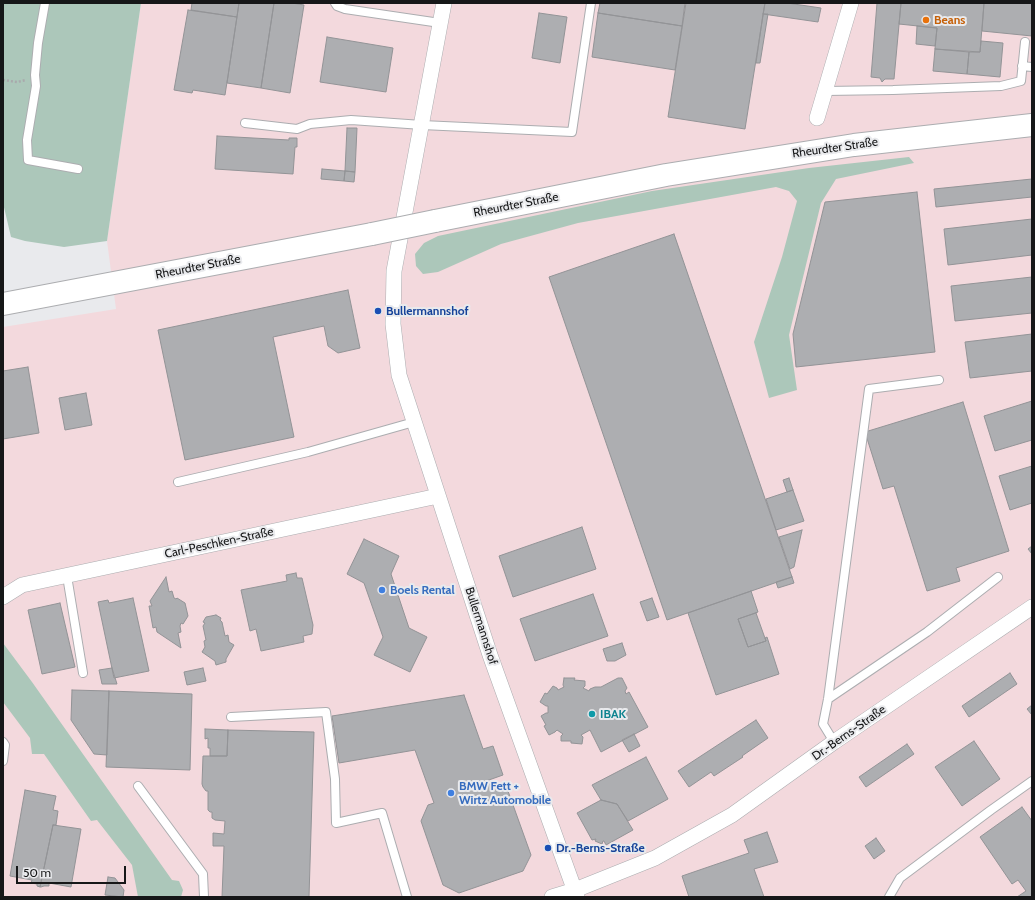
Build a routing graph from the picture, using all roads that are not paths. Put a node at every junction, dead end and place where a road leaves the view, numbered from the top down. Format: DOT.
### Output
graph roads {
  1 [pos="45,3"];
  2 [pos="335,3"];
  3 [pos="444,3"];
  4 [pos="591,3"];
  5 [pos="851,3"];
  6 [pos="440,23"];
  7 [pos="1025,42"];
  8 [pos="1022,66"];
  9 [pos="1032,67"];
  10 [pos="825,91"];
  11 [pos="817,118"];
  12 [pos="245,123"];
  13 [pos="422,125"];
  14 [pos="1032,125"];
  15 [pos="78,169"];
  16 [pos="3,304"];
  17 [pos="939,380"];
  18 [pos="414,422"];
  19 [pos="178,482"];
  20 [pos="438,496"];
  21 [pos="67,576"];
  22 [pos="998,577"];
  23 [pos="3,597"];
  24 [pos="1032,607"];
  25 [pos="83,673"];
  26 [pos="828,699"];
  27 [pos="231,717"];
  28 [pos="3,742"];
  29 [pos="834,742"];
  30 [pos="3,761"];
  31 [pos="1032,781"];
  32 [pos="138,786"];
  33 [pos="576,893"];
  34 [pos="204,897"];
  35 [pos="407,897"];
  36 [pos="552,897"];
  37 [pos="889,897"];
  1 -- 15 [label="lane"];
  2 -- 6 [label="lane"];
  3 -- 6 [label="street, Bullermannshof"];
  4 -- 13 [label="lane"];
  5 -- 10 [label="street"];
  6 -- 13 [label="street, Bullermannshof"];
  7 -- 8 [label="lane"];
  8 -- 9 [label="lane"];
  8 -- 10 [label="lane"];
  10 -- 11 [label="street"];
  12 -- 13 [label="lane"];
  13 -- 18 [label="street, Bullermannshof"];
  14 -- 16 [label="main road, Rheurdter Straße, bridge"];
  17 -- 26 [label="lane"];
  18 -- 19 [label="lane"];
  18 -- 20 [label="street, Bullermannshof"];
  20 -- 21 [label="street, Carl-Peschken-Straße"];
  20 -- 33 [label="street, Bullermannshof"];
  21 -- 23 [label="street, Carl-Peschken-Straße"];
  21 -- 25 [label="lane"];
  22 -- 26 [label="lane"];
  24 -- 29 [label="street, Dr.-Berns-Straße"];
  26 -- 29 [label="lane"];
  27 -- 35 [label="lane"];
  28 -- 30 [label="lane"];
  29 -- 33 [label="street, Dr.-Berns-Straße"];
  31 -- 37 [label="lane"];
  32 -- 34 [label="lane"];
  33 -- 36 [label="street, Dr.-Berns-Straße"];
}
